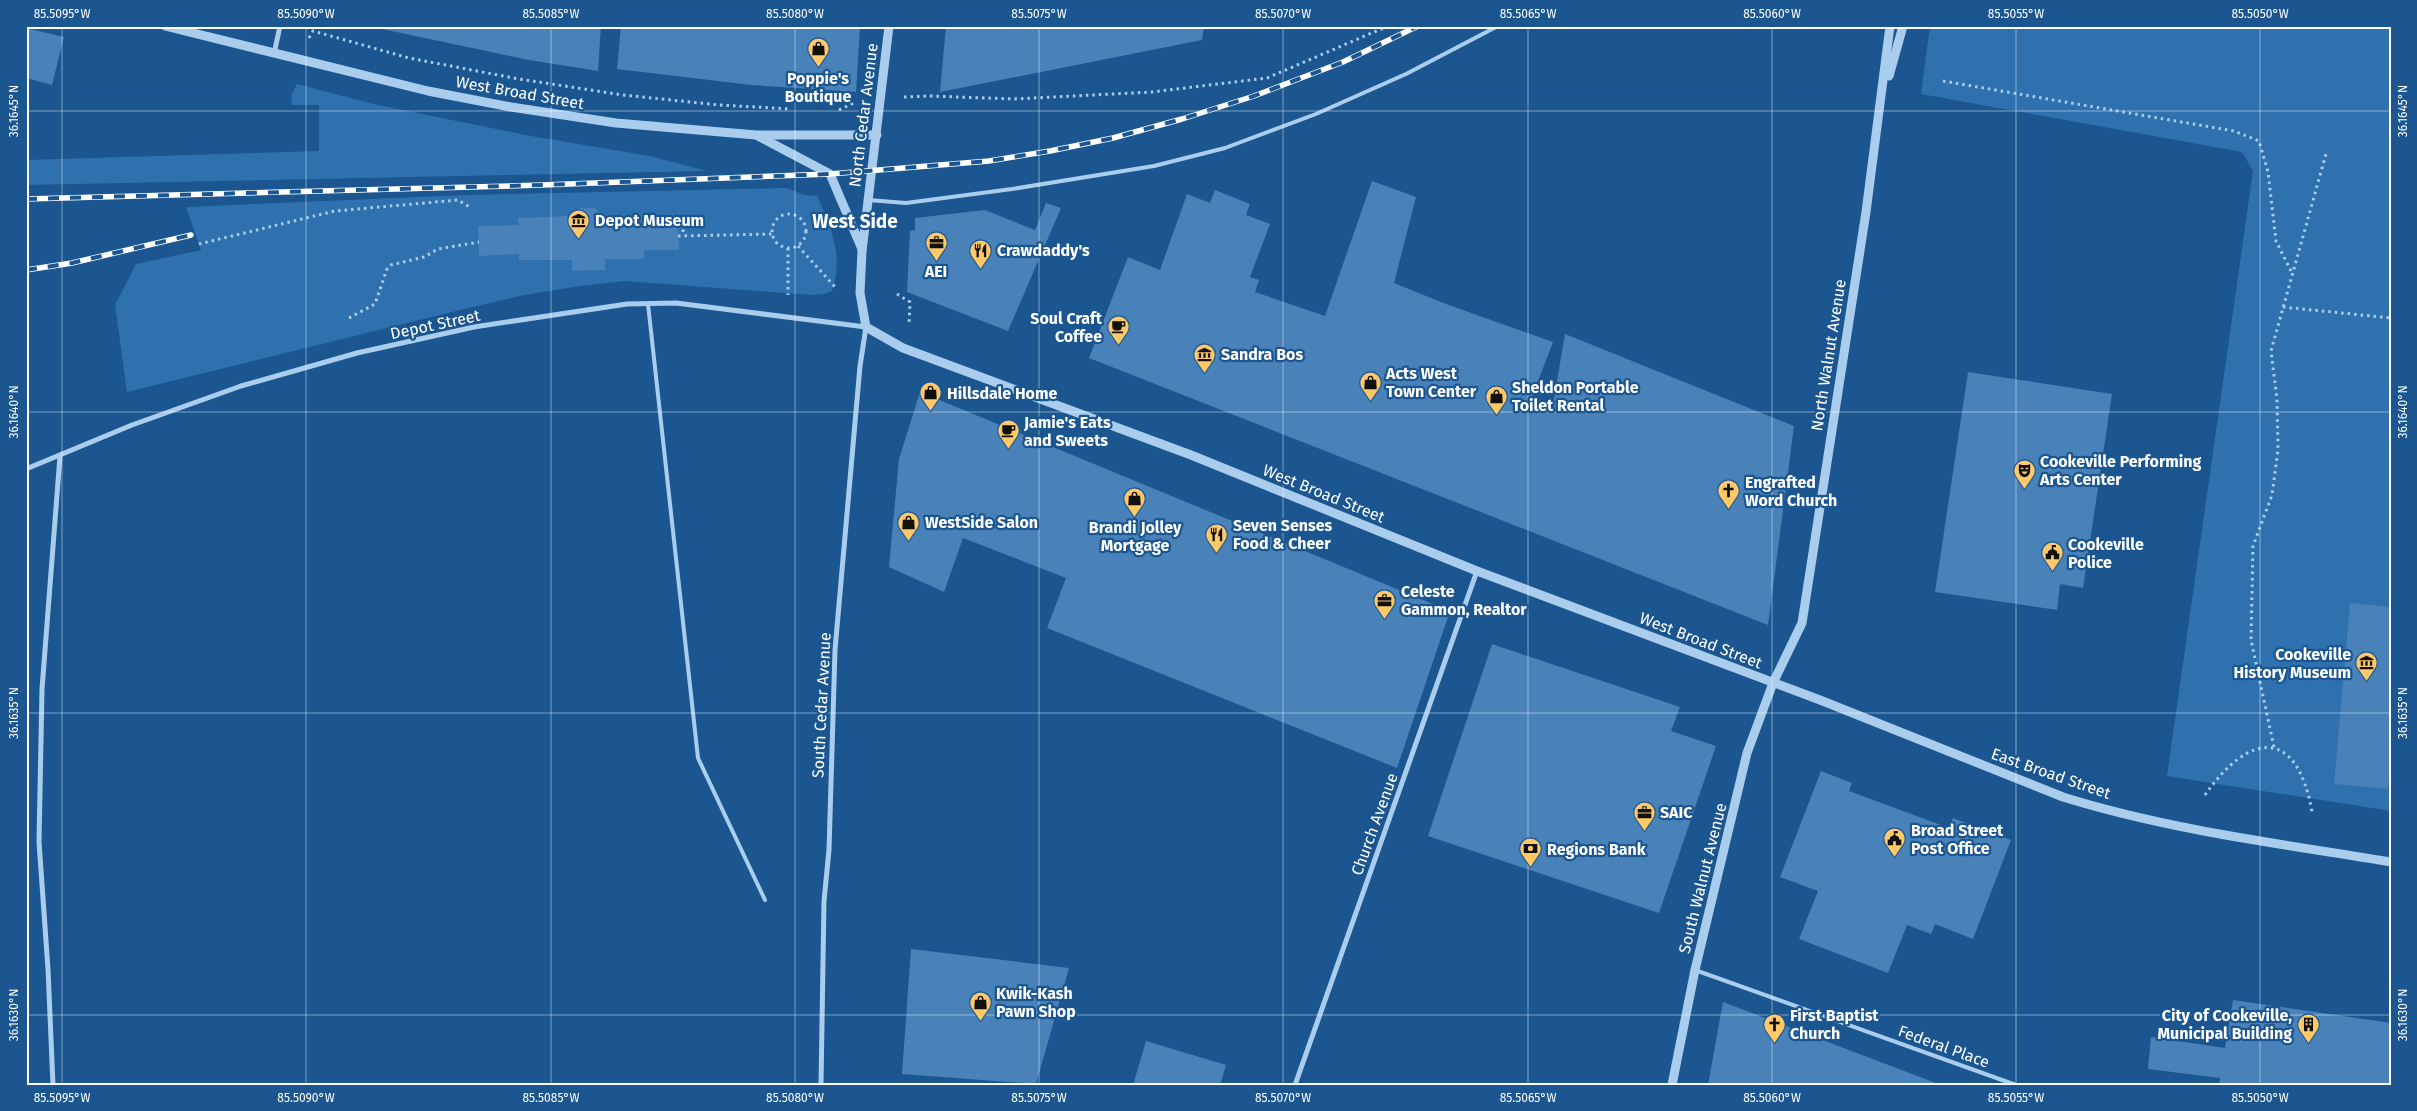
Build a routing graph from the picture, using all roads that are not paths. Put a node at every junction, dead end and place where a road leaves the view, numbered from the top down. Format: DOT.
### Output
graph roads {
  1 [pos="165,26"];
  2 [pos="280,26"];
  3 [pos="889,26"];
  4 [pos="1498,26"];
  5 [pos="1890,26"];
  6 [pos="1903,26"];
  7 [pos="274,54"];
  8 [pos="1881,103"];
  9 [pos="756,135"];
  10 [pos="878,135"];
  11 [pos="868,200"];
  12 [pos="862,251"];
  13 [pos="648,304"];
  14 [pos="866,327"];
  15 [pos="60,456"];
  16 [pos="26,469"];
  17 [pos="1477,571"];
  18 [pos="1773,683"];
  19 [pos="2391,862"];
  20 [pos="765,900"];
  21 [pos="1695,970"];
  22 [pos="53,1085"];
  23 [pos="821,1085"];
  24 [pos="1295,1085"];
  25 [pos="1672,1085"];
  26 [pos="2016,1085"];
  1 -- 7 [label="street, West Broad Street"];
  2 -- 7 [label="street"];
  3 -- 10 [label="street, North Cedar Avenue"];
  4 -- 11 [label="lane"];
  5 -- 8 [label="street, North Walnut Avenue"];
  6 -- 8 [label="street"];
  7 -- 9 [label="street, West Broad Street"];
  8 -- 18 [label="street, North Walnut Avenue"];
  9 -- 10 [label="street, West Broad Street"];
  9 -- 12 [label="street"];
  10 -- 11 [label="street, North Cedar Avenue"];
  11 -- 12 [label="street, North Cedar Avenue"];
  12 -- 14 [label="street, North Cedar Avenue"];
  13 -- 14 [label="street, Depot Street"];
  13 -- 15 [label="street, Depot Street"];
  13 -- 20 [label="lane"];
  14 -- 17 [label="street, West Broad Street"];
  14 -- 23 [label="street, South Cedar Avenue"];
  15 -- 16 [label="street, Depot Street"];
  15 -- 22 [label="street"];
  17 -- 18 [label="street, West Broad Street"];
  17 -- 24 [label="street, Church Avenue"];
  18 -- 19 [label="street, East Broad Street"];
  18 -- 21 [label="street, South Walnut Avenue"];
  21 -- 25 [label="street, South Walnut Avenue"];
  21 -- 26 [label="lane, Federal Place"];
}
